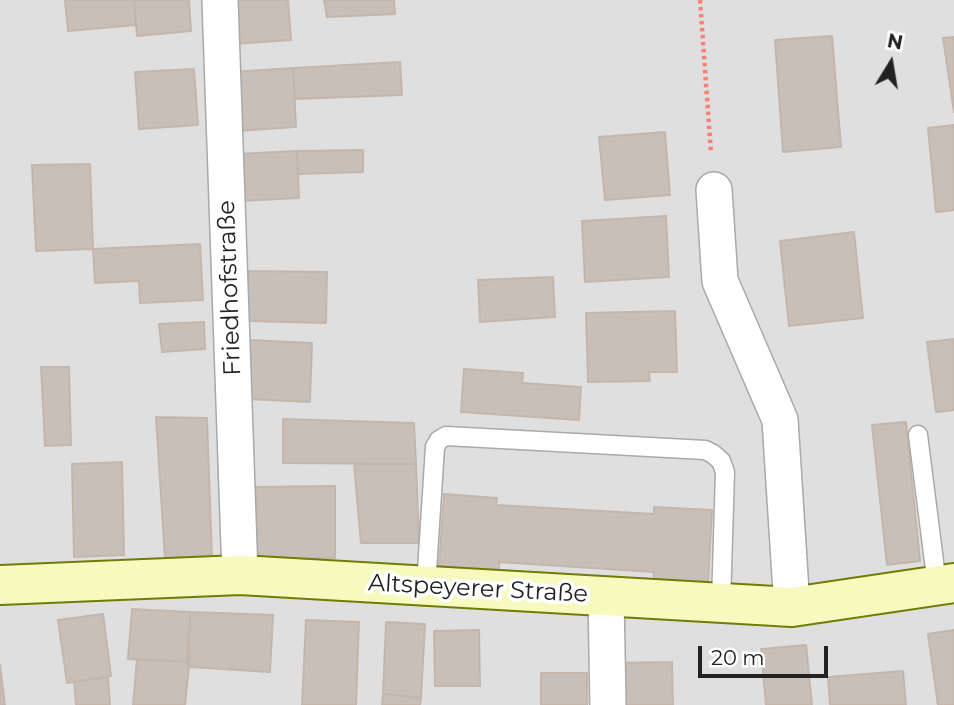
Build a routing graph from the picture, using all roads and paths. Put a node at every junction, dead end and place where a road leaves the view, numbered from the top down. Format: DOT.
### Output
graph roads {
  1 [pos="220,0"];
  2 [pos="700,0"];
  3 [pos="714,191"];
  4 [pos="918,435"];
  5 [pos="240,575"];
  6 [pos="945,584"];
  7 [pos="0,585"];
  8 [pos="426,586"];
  9 [pos="606,597"];
  10 [pos="721,603"];
  11 [pos="792,607"];
  12 [pos="608,705"];
  1 -- 5 [label="street, Friedhofstraße"];
  2 -- 3 [label="path"];
  3 -- 11 [label="street"];
  4 -- 6 [label="lane"];
  5 -- 7 [label="main road, Altspeyerer Straße"];
  5 -- 8 [label="main road, Altspeyerer Straße"];
  6 -- 11 [label="main road, Altspeyerer Straße"];
  8 -- 9 [label="main road, Altspeyerer Straße"];
  8 -- 10 [label="lane"];
  9 -- 10 [label="main road, Altspeyerer Straße"];
  9 -- 12 [label="street"];
  10 -- 11 [label="main road, Altspeyerer Straße"];
}
